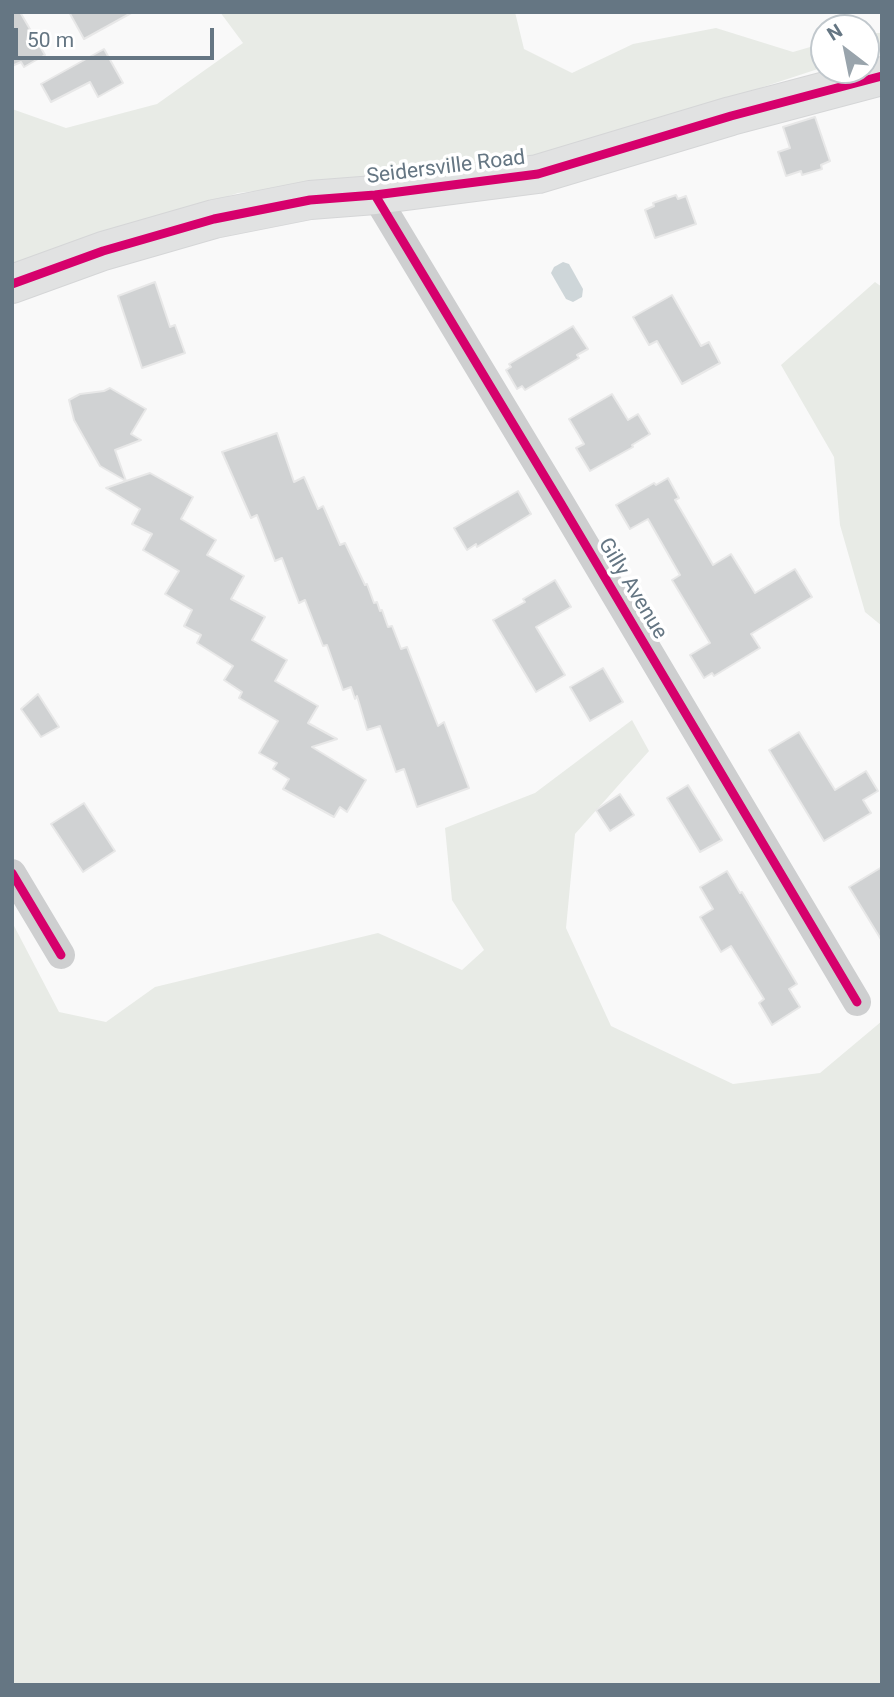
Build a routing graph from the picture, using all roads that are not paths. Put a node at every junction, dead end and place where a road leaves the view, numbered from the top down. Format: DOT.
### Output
graph roads {
  1 [pos="882,76"];
  2 [pos="374,195"];
  3 [pos="12,285"];
  4 [pos="12,873"];
  5 [pos="61,956"];
  6 [pos="857,1002"];
  1 -- 2 [label="street, Seidersville Road"];
  2 -- 3 [label="street, Seidersville Road"];
  2 -- 6 [label="street, Gilly Avenue"];
  4 -- 5 [label="street"];
}
